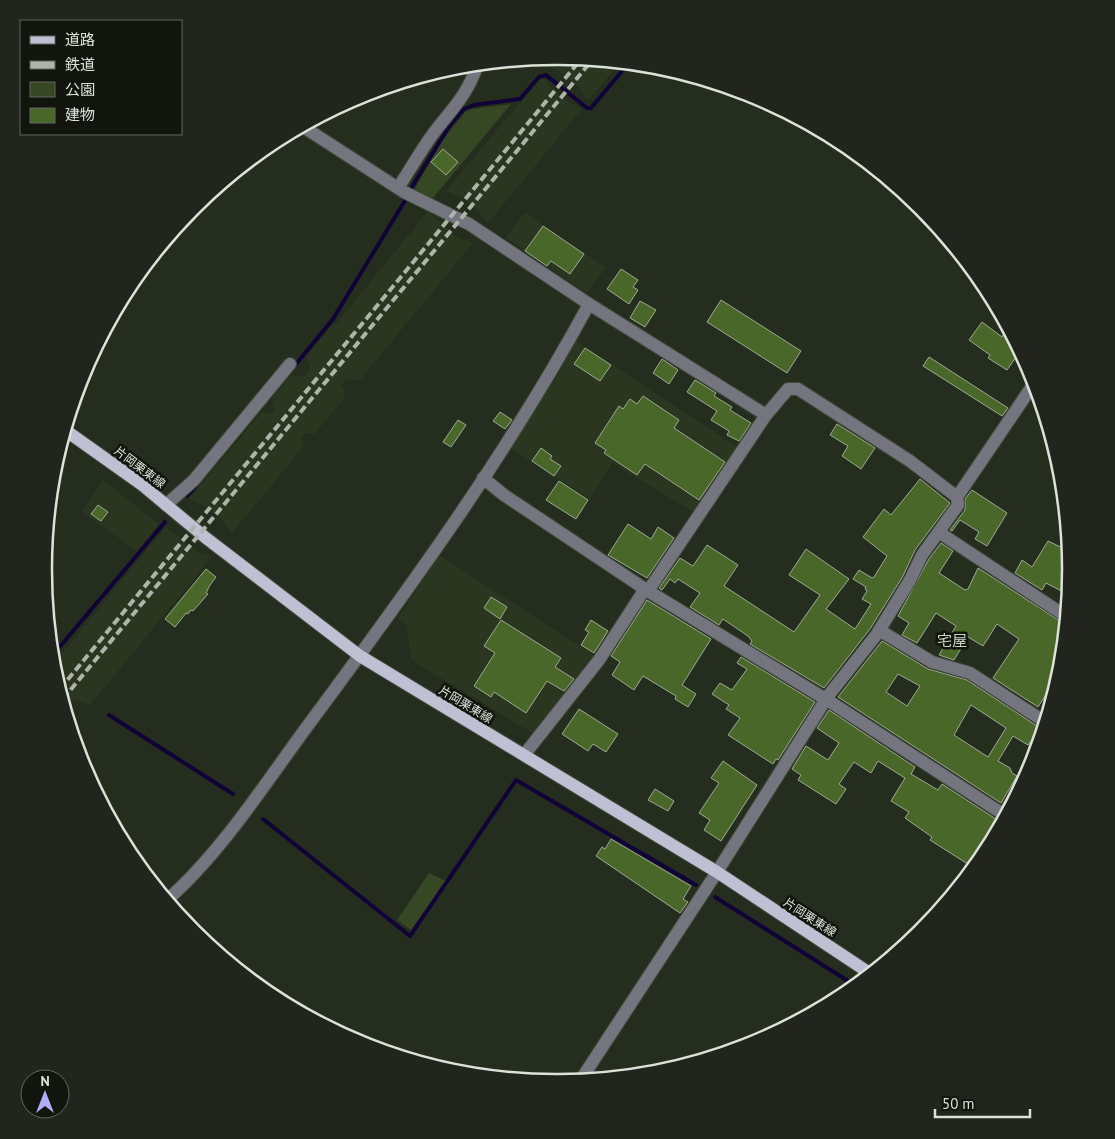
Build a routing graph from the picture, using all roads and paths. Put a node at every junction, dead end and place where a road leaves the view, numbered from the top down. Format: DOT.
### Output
graph roads {
  1 [pos="475,72"];
  2 [pos="308,130"];
  3 [pos="398,188"];
  4 [pos="589,304"];
  5 [pos="290,364"];
  6 [pos="1029,390"];
  7 [pos="766,415"];
  8 [pos="71,434"];
  9 [pos="483,478"];
  10 [pos="957,497"];
  11 [pos="166,505"];
  12 [pos="940,533"];
  13 [pos="647,590"];
  14 [pos="1060,612"];
  15 [pos="879,630"];
  16 [pos="360,656"];
  17 [pos="825,700"];
  18 [pos="1040,719"];
  19 [pos="524,755"];
  20 [pos="1000,812"];
  21 [pos="717,872"];
  22 [pos="172,895"];
  23 [pos="865,970"];
  24 [pos="585,1073"];
  1 -- 3 [label="street"];
  2 -- 3 [label="street"];
  3 -- 4 [label="street"];
  4 -- 7 [label="street"];
  4 -- 9 [label="street"];
  5 -- 11 [label="street"];
  6 -- 10 [label="street"];
  7 -- 10 [label="street"];
  7 -- 13 [label="street"];
  8 -- 11 [label="main road, 片岡栗東線"];
  9 -- 13 [label="street"];
  9 -- 16 [label="street"];
  10 -- 12 [label="street"];
  11 -- 16 [label="main road, 片岡栗東線"];
  12 -- 14 [label="street"];
  12 -- 15 [label="street"];
  13 -- 17 [label="street"];
  13 -- 19 [label="street"];
  15 -- 17 [label="street"];
  15 -- 18 [label="street"];
  16 -- 19 [label="main road, 片岡栗東線"];
  16 -- 22 [label="street"];
  17 -- 20 [label="street"];
  17 -- 21 [label="street"];
  19 -- 21 [label="main road, 片岡栗東線"];
  21 -- 23 [label="main road, 片岡栗東線"];
  21 -- 24 [label="street"];
}
